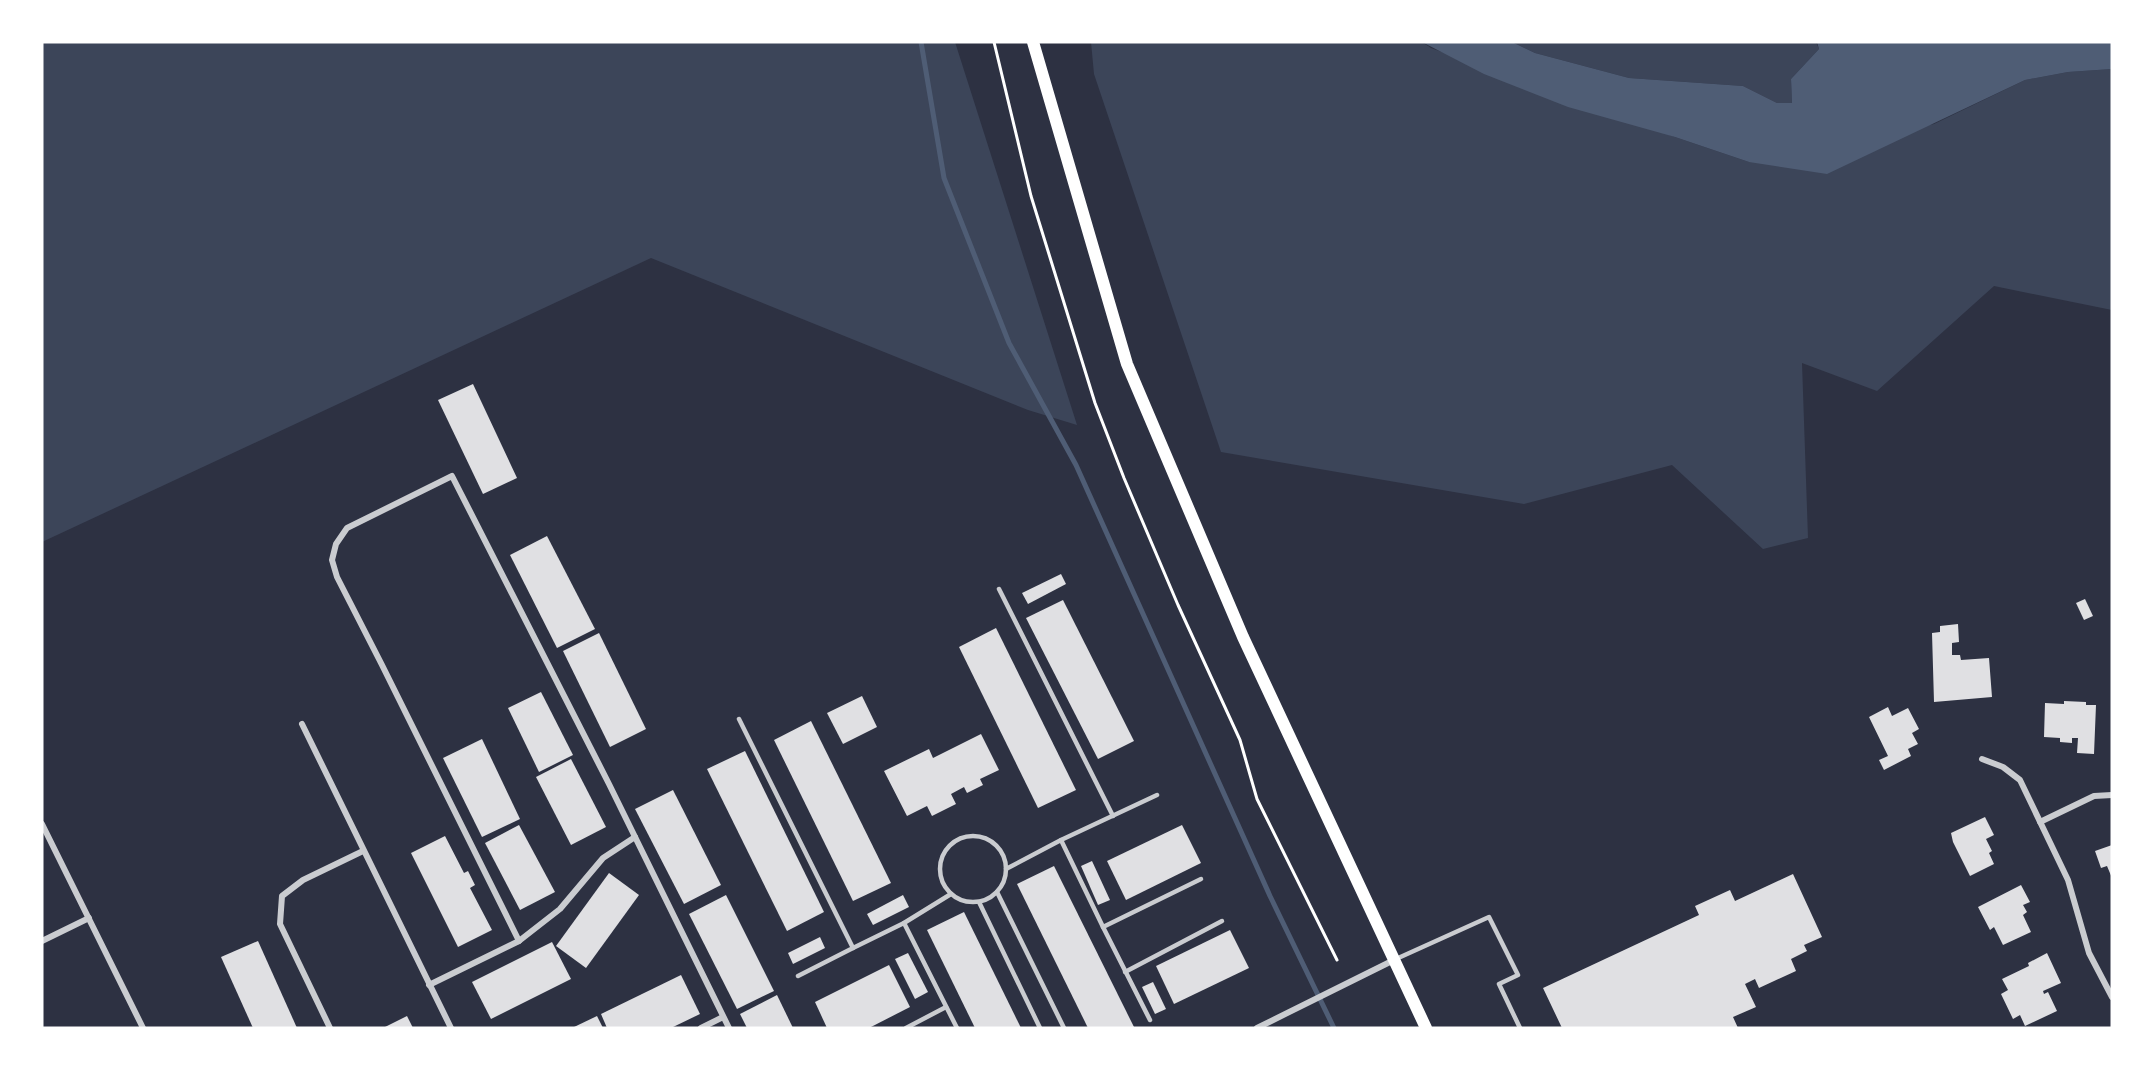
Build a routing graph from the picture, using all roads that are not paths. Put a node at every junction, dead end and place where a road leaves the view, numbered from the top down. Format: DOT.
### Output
graph roads {
  1 [pos="1033,42"];
  2 [pos="999,589"];
  3 [pos="740,718"];
  4 [pos="302,724"];
  5 [pos="1982,759"];
  6 [pos="1157,795"];
  7 [pos="2112,795"];
  8 [pos="1113,816"];
  9 [pos="2040,822"];
  10 [pos="42,824"];
  11 [pos="635,837"];
  12 [pos="1061,840"];
  13 [pos="363,851"];
  14 [pos="1006,869"];
  15 [pos="1201,879"];
  16 [pos="997,892"];
  17 [pos="951,894"];
  18 [pos="979,902"];
  19 [pos="89,918"];
  20 [pos="1222,921"];
  21 [pos="904,923"];
  22 [pos="1103,927"];
  23 [pos="42,941"];
  24 [pos="519,941"];
  25 [pos="853,948"];
  26 [pos="1394,960"];
  27 [pos="1125,972"];
  28 [pos="798,976"];
  29 [pos="429,985"];
  30 [pos="2112,997"];
  31 [pos="946,1007"];
  32 [pos="723,1017"];
  33 [pos="1150,1020"];
  34 [pos="143,1028"];
  35 [pos="330,1028"];
  36 [pos="451,1028"];
  37 [pos="701,1028"];
  38 [pos="729,1028"];
  39 [pos="906,1028"];
  40 [pos="957,1028"];
  41 [pos="1040,1028"];
  42 [pos="1064,1028"];
  43 [pos="1257,1028"];
  44 [pos="1426,1028"];
  45 [pos="1520,1028"];
  1 -- 26 [label="main road"];
  2 -- 8 [label="lane"];
  3 -- 25 [label="lane"];
  4 -- 13 [label="street"];
  5 -- 9 [label="street"];
  6 -- 8 [label="lane"];
  7 -- 9 [label="street"];
  8 -- 12 [label="lane"];
  9 -- 30 [label="street"];
  10 -- 19 [label="street"];
  11 -- 24 [label="street"];
  11 -- 24 [label="street"];
  11 -- 32 [label="street"];
  12 -- 14 [label="lane"];
  12 -- 22 [label="lane"];
  13 -- 29 [label="street"];
  13 -- 35 [label="street"];
  14 -- 16 [label="lane"];
  14 -- 17 [label="lane"];
  15 -- 22 [label="lane"];
  16 -- 18 [label="lane"];
  16 -- 42 [label="lane"];
  17 -- 18 [label="lane"];
  17 -- 21 [label="lane"];
  18 -- 41 [label="lane"];
  19 -- 23 [label="street"];
  19 -- 34 [label="street"];
  20 -- 27 [label="lane"];
  21 -- 25 [label="lane"];
  21 -- 31 [label="lane"];
  22 -- 27 [label="lane"];
  24 -- 29 [label="street"];
  25 -- 28 [label="lane"];
  26 -- 43 [label="street"];
  26 -- 44 [label="main road"];
  26 -- 45 [label="lane"];
  27 -- 33 [label="lane"];
  29 -- 36 [label="street"];
  31 -- 39 [label="lane"];
  31 -- 40 [label="lane"];
  32 -- 37 [label="street"];
  32 -- 38 [label="street"];
}
